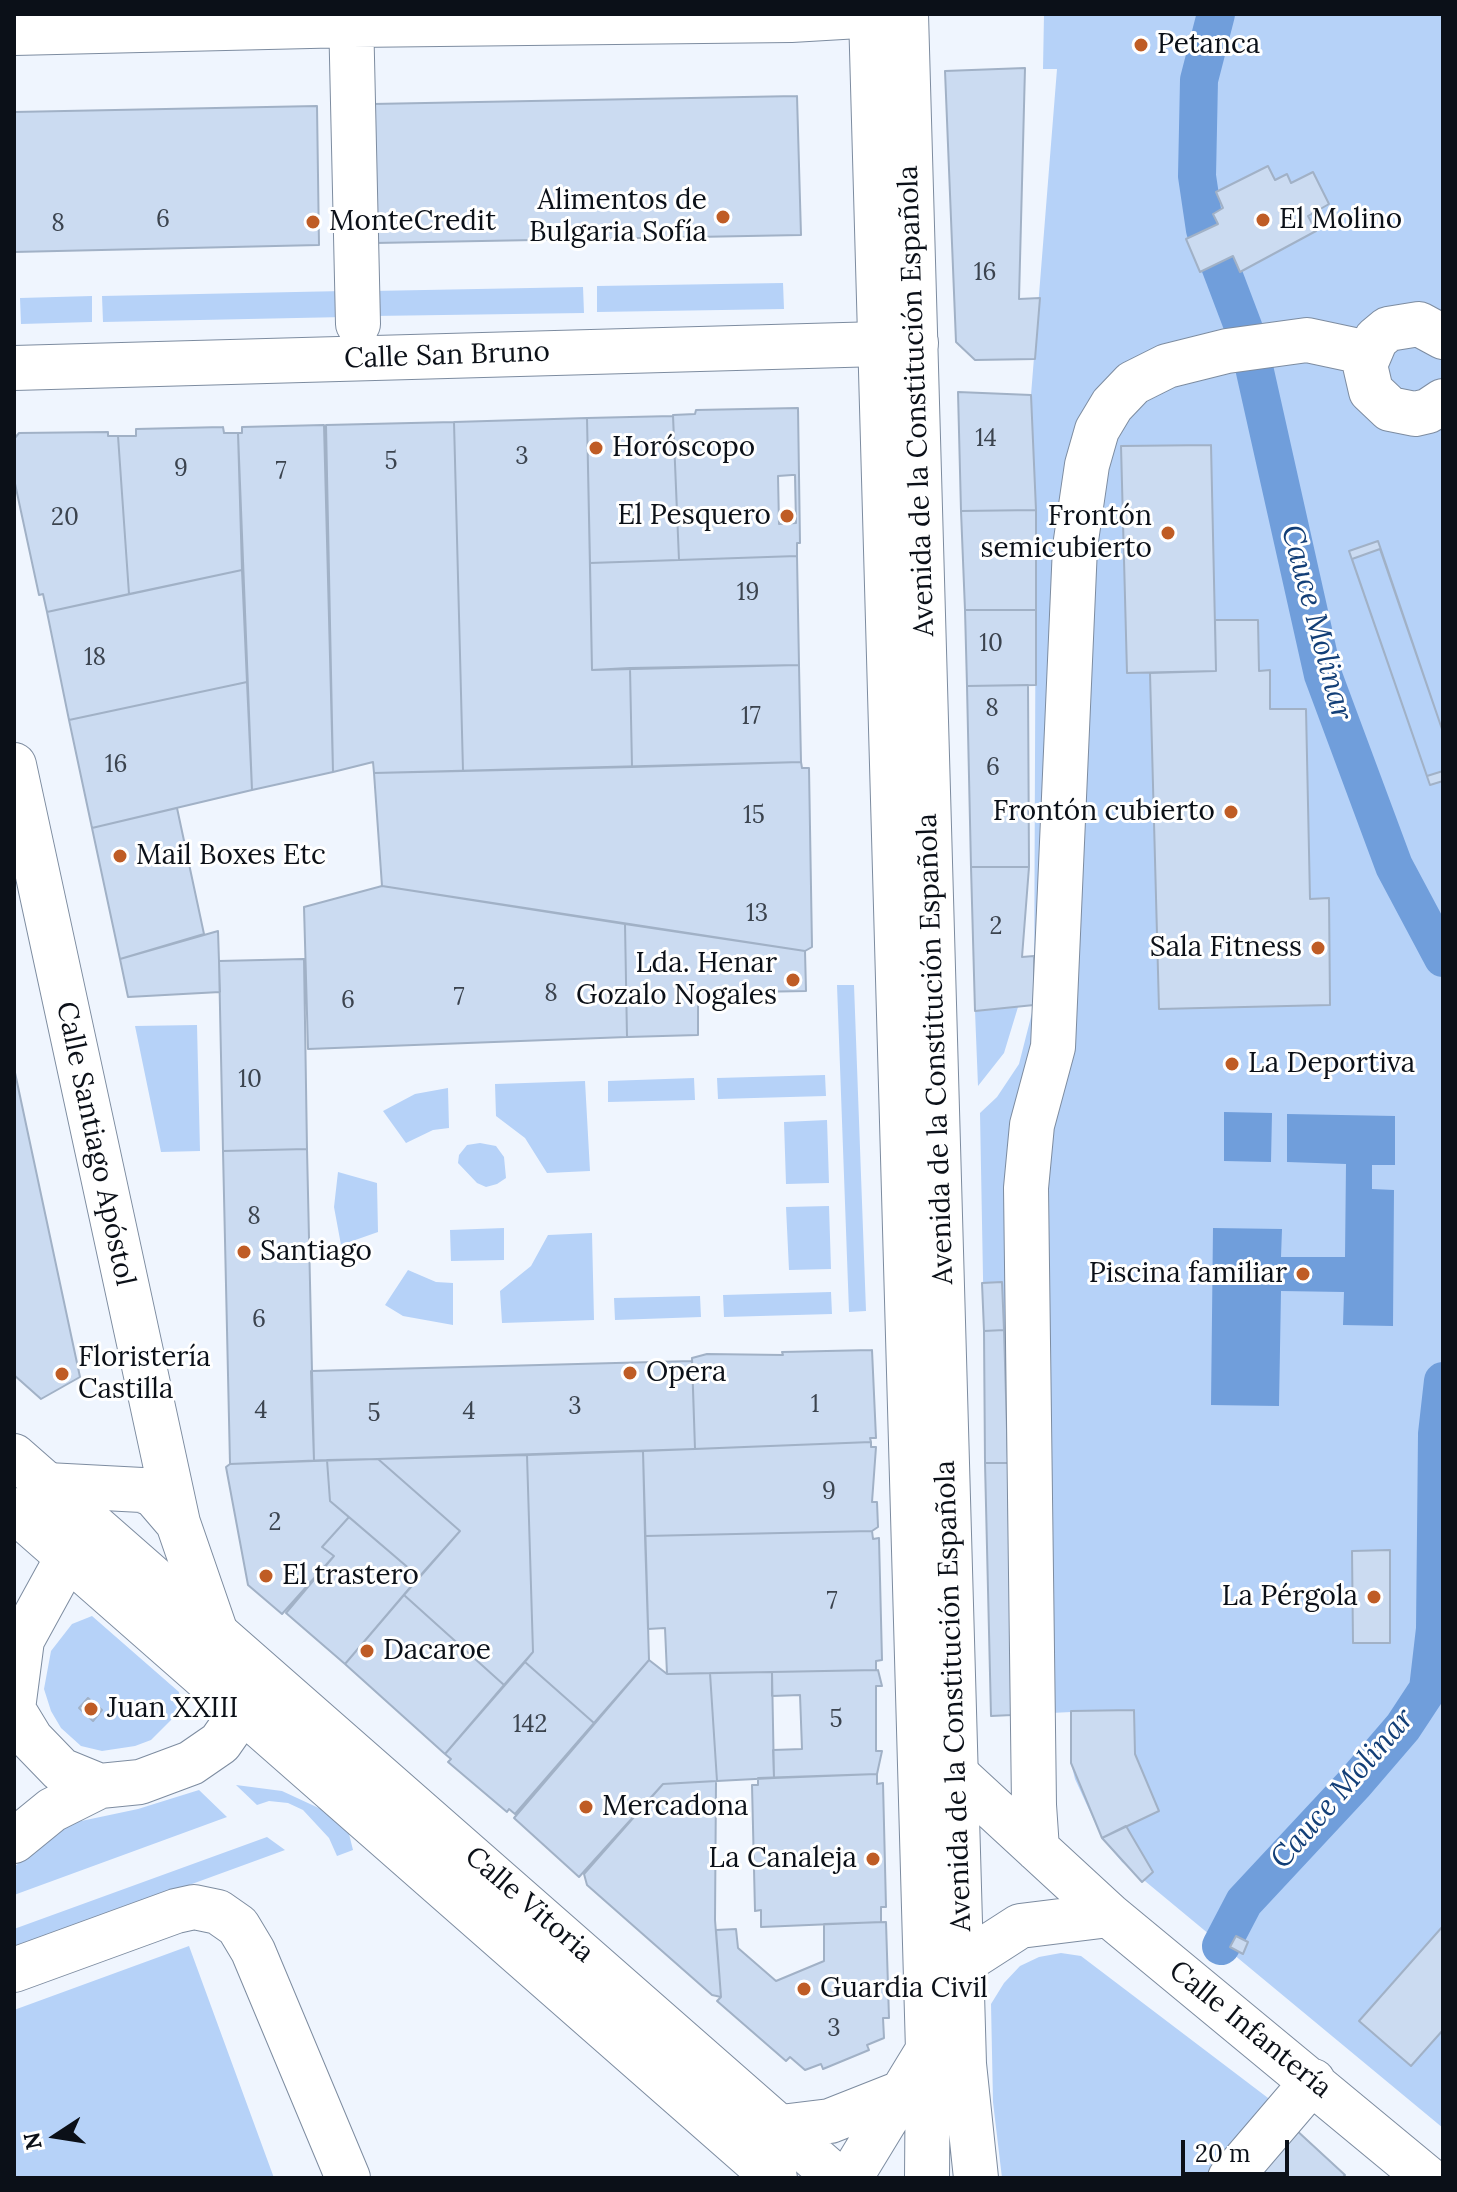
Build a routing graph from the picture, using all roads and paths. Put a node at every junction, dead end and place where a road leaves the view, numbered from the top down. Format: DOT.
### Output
graph roads {
  1 [pos="886,15"];
  2 [pos="352,19"];
  3 [pos="14,33"];
  4 [pos="358,324"];
  5 [pos="1443,337"];
  6 [pos="898,343"];
  7 [pos="1368,353"];
  8 [pos="14,368"];
  9 [pos="1443,401"];
  10 [pos="14,765"];
  11 [pos="14,1456"];
  12 [pos="30,1498"];
  13 [pos="90,1523"];
  14 [pos="178,1523"];
  15 [pos="217,1636"];
  16 [pos="14,1701"];
  17 [pos="14,1711"];
  18 [pos="241,1713"];
  19 [pos="956,1774"];
  20 [pos="100,1786"];
  21 [pos="14,1841"];
  22 [pos="1037,1849"];
  23 [pos="1109,1915"];
  24 [pos="961,1964"];
  25 [pos="14,1970"];
  26 [pos="928,2050"];
  27 [pos="1313,2081"];
  28 [pos="965,2083"];
  29 [pos="901,2093"];
  30 [pos="781,2127"];
  31 [pos="773,2177"];
  32 [pos="348,2178"];
  33 [pos="837,2178"];
  34 [pos="850,2178"];
  35 [pos="927,2178"];
  36 [pos="958,2178"];
  37 [pos="976,2178"];
  38 [pos="1230,2178"];
  39 [pos="1427,2178"];
  1 -- 2 [label="main road"];
  1 -- 6 [label="main road, Avenida de la Constitución Española"];
  2 -- 3 [label="main road"];
  2 -- 4 [label="main road"];
  5 -- 7 [label="main road"];
  6 -- 8 [label="main road, Calle San Bruno"];
  6 -- 19 [label="main road, Avenida de la Constitución Española"];
  6 -- 26 [label="main road, Avenida de la Constitución Española"];
  7 -- 9 [label="main road"];
  7 -- 22 [label="main road"];
  10 -- 14 [label="main road, Calle Santiago Apóstol"];
  11 -- 12 [label="main road, Calle Vitoria"];
  12 -- 13 [label="main road, Calle Vitoria"];
  13 -- 14 [label="main road, Calle Santiago Apóstol"];
  13 -- 15 [label="main road, Calle Vitoria"];
  13 -- 16 [label="main road"];
  13 -- 18 [label="main road, Calle Vitoria"];
  14 -- 15 [label="main road, Calle Santiago Apóstol"];
  15 -- 18 [label="main road"];
  15 -- 30 [label="main road, Calle Vitoria"];
  17 -- 20 [label="main road"];
  18 -- 20 [label="main road"];
  18 -- 31 [label="main road, Calle Vitoria"];
  19 -- 22 [label="main road, Calle Infantería"];
  19 -- 24 [label="main road, Avenida de la Constitución Española"];
  20 -- 21 [label="main road"];
  22 -- 23 [label="main road, Calle Infantería"];
  23 -- 24 [label="main road"];
  23 -- 27 [label="main road, Calle Infantería"];
  24 -- 28 [label="main road, Avenida de la Constitución Española"];
  25 -- 32 [label="main road"];
  26 -- 29 [label="main road"];
  26 -- 35 [label="main road, Avenida de la Constitución Española"];
  27 -- 38 [label="main road"];
  27 -- 39 [label="main road, Calle Infantería"];
  28 -- 36 [label="main road"];
  28 -- 37 [label="main road"];
  29 -- 30 [label="main road"];
  29 -- 34 [label="main road"];
  30 -- 33 [label="main road, Calle Vitoria"];
}
